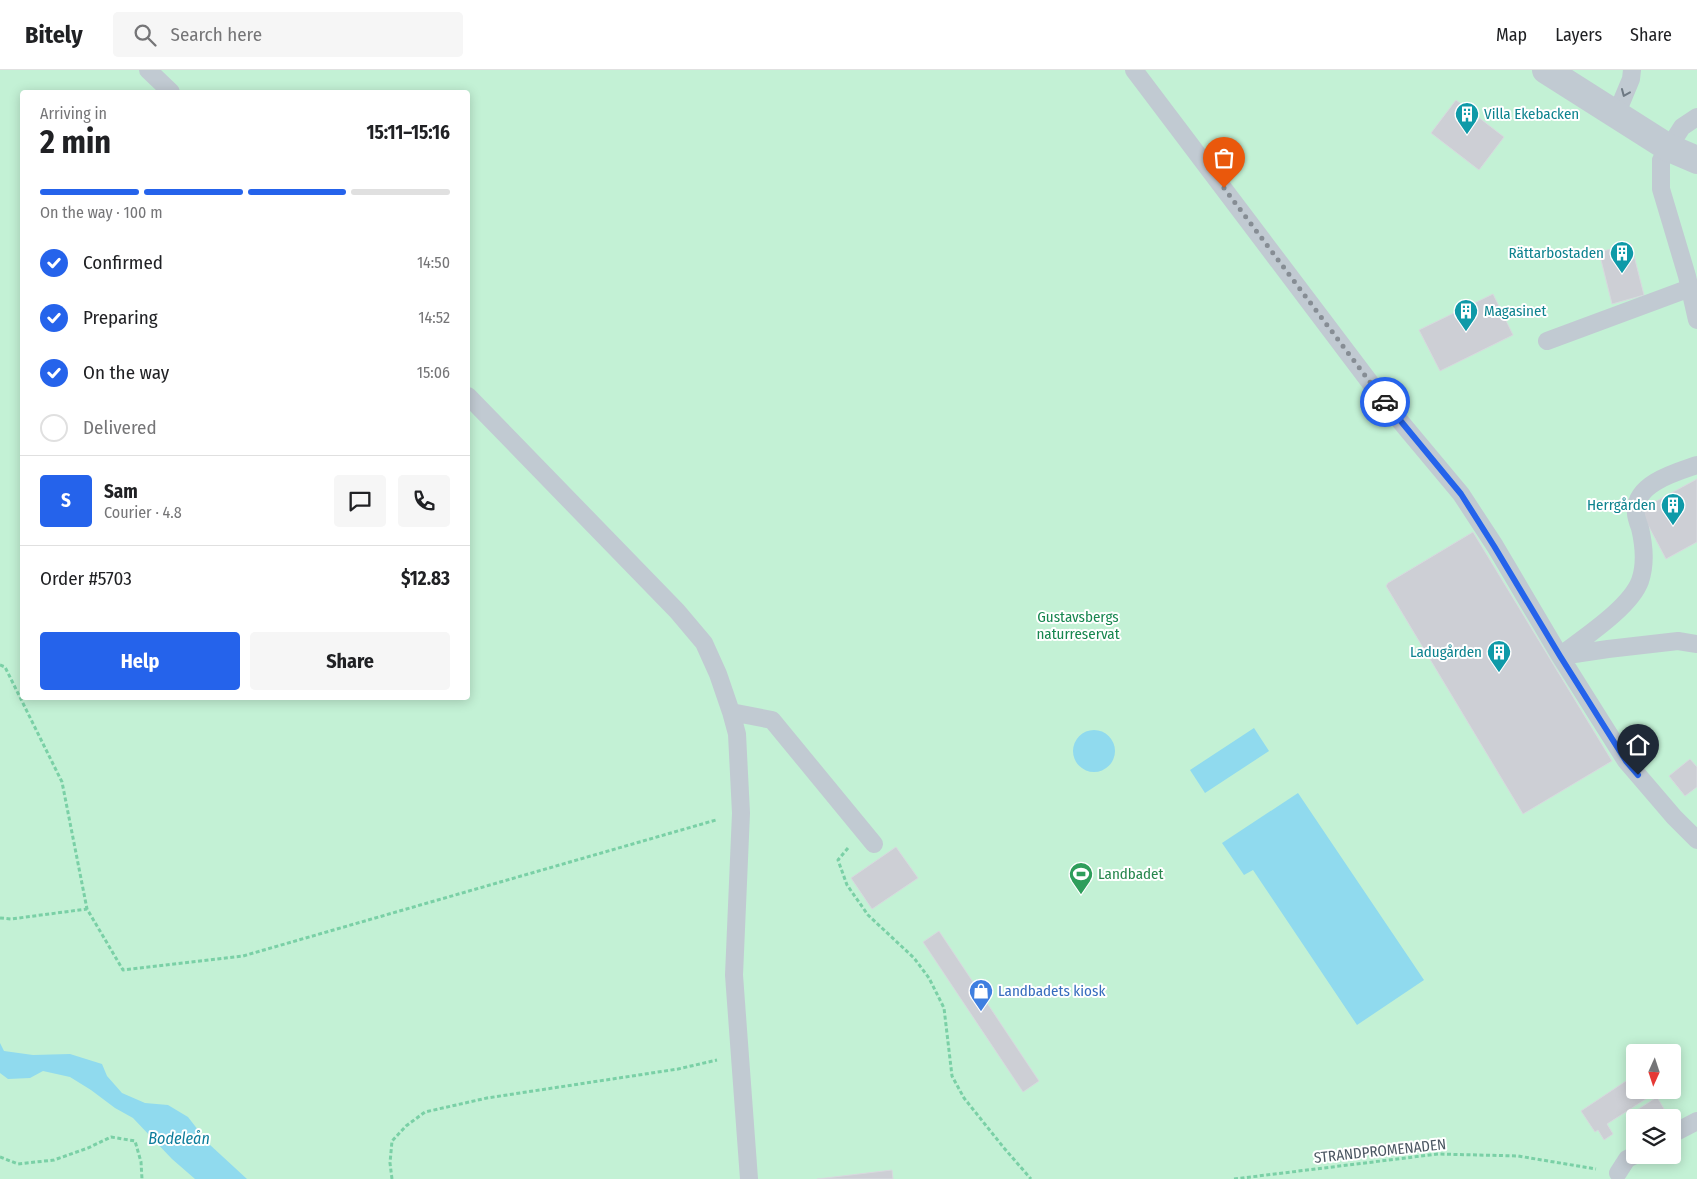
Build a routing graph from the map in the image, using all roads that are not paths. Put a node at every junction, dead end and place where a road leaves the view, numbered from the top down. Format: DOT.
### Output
graph roads {
  1 [pos="148,70"];
  2 [pos="1134,70"];
  3 [pos="1546,70"];
  4 [pos="1632,70"];
  5 [pos="168,90"];
  6 [pos="1616,115"];
  7 [pos="1697,117"];
  8 [pos="1689,155"];
  9 [pos="1690,288"];
  10 [pos="1697,320"];
  11 [pos="1548,341"];
  12 [pos="470,398"];
  13 [pos="1697,465"];
  14 [pos="1697,644"];
  15 [pos="1560,656"];
  16 [pos="731,712"];
  17 [pos="1697,840"];
  18 [pos="874,844"];
  19 [pos="1697,1121"];
  20 [pos="1681,1129"];
  21 [pos="1626,1161"];
  22 [pos="1618,1173"];
  23 [pos="748,1179"];
  1 -- 5 [label="lane"];
  2 -- 15 [label="lane"];
  3 -- 6 [label="street"];
  4 -- 6 [label="lane, one-way"];
  6 -- 8 [label="street"];
  7 -- 8 [label="lane"];
  8 -- 9 [label="lane"];
  9 -- 10 [label="lane"];
  9 -- 11 [label="lane"];
  12 -- 16 [label="lane"];
  13 -- 15 [label="lane"];
  14 -- 15 [label="lane"];
  15 -- 17 [label="lane"];
  16 -- 18 [label="lane"];
  16 -- 23 [label="lane"];
  19 -- 20 [label="lane"];
  21 -- 22 [label="lane"];
}
